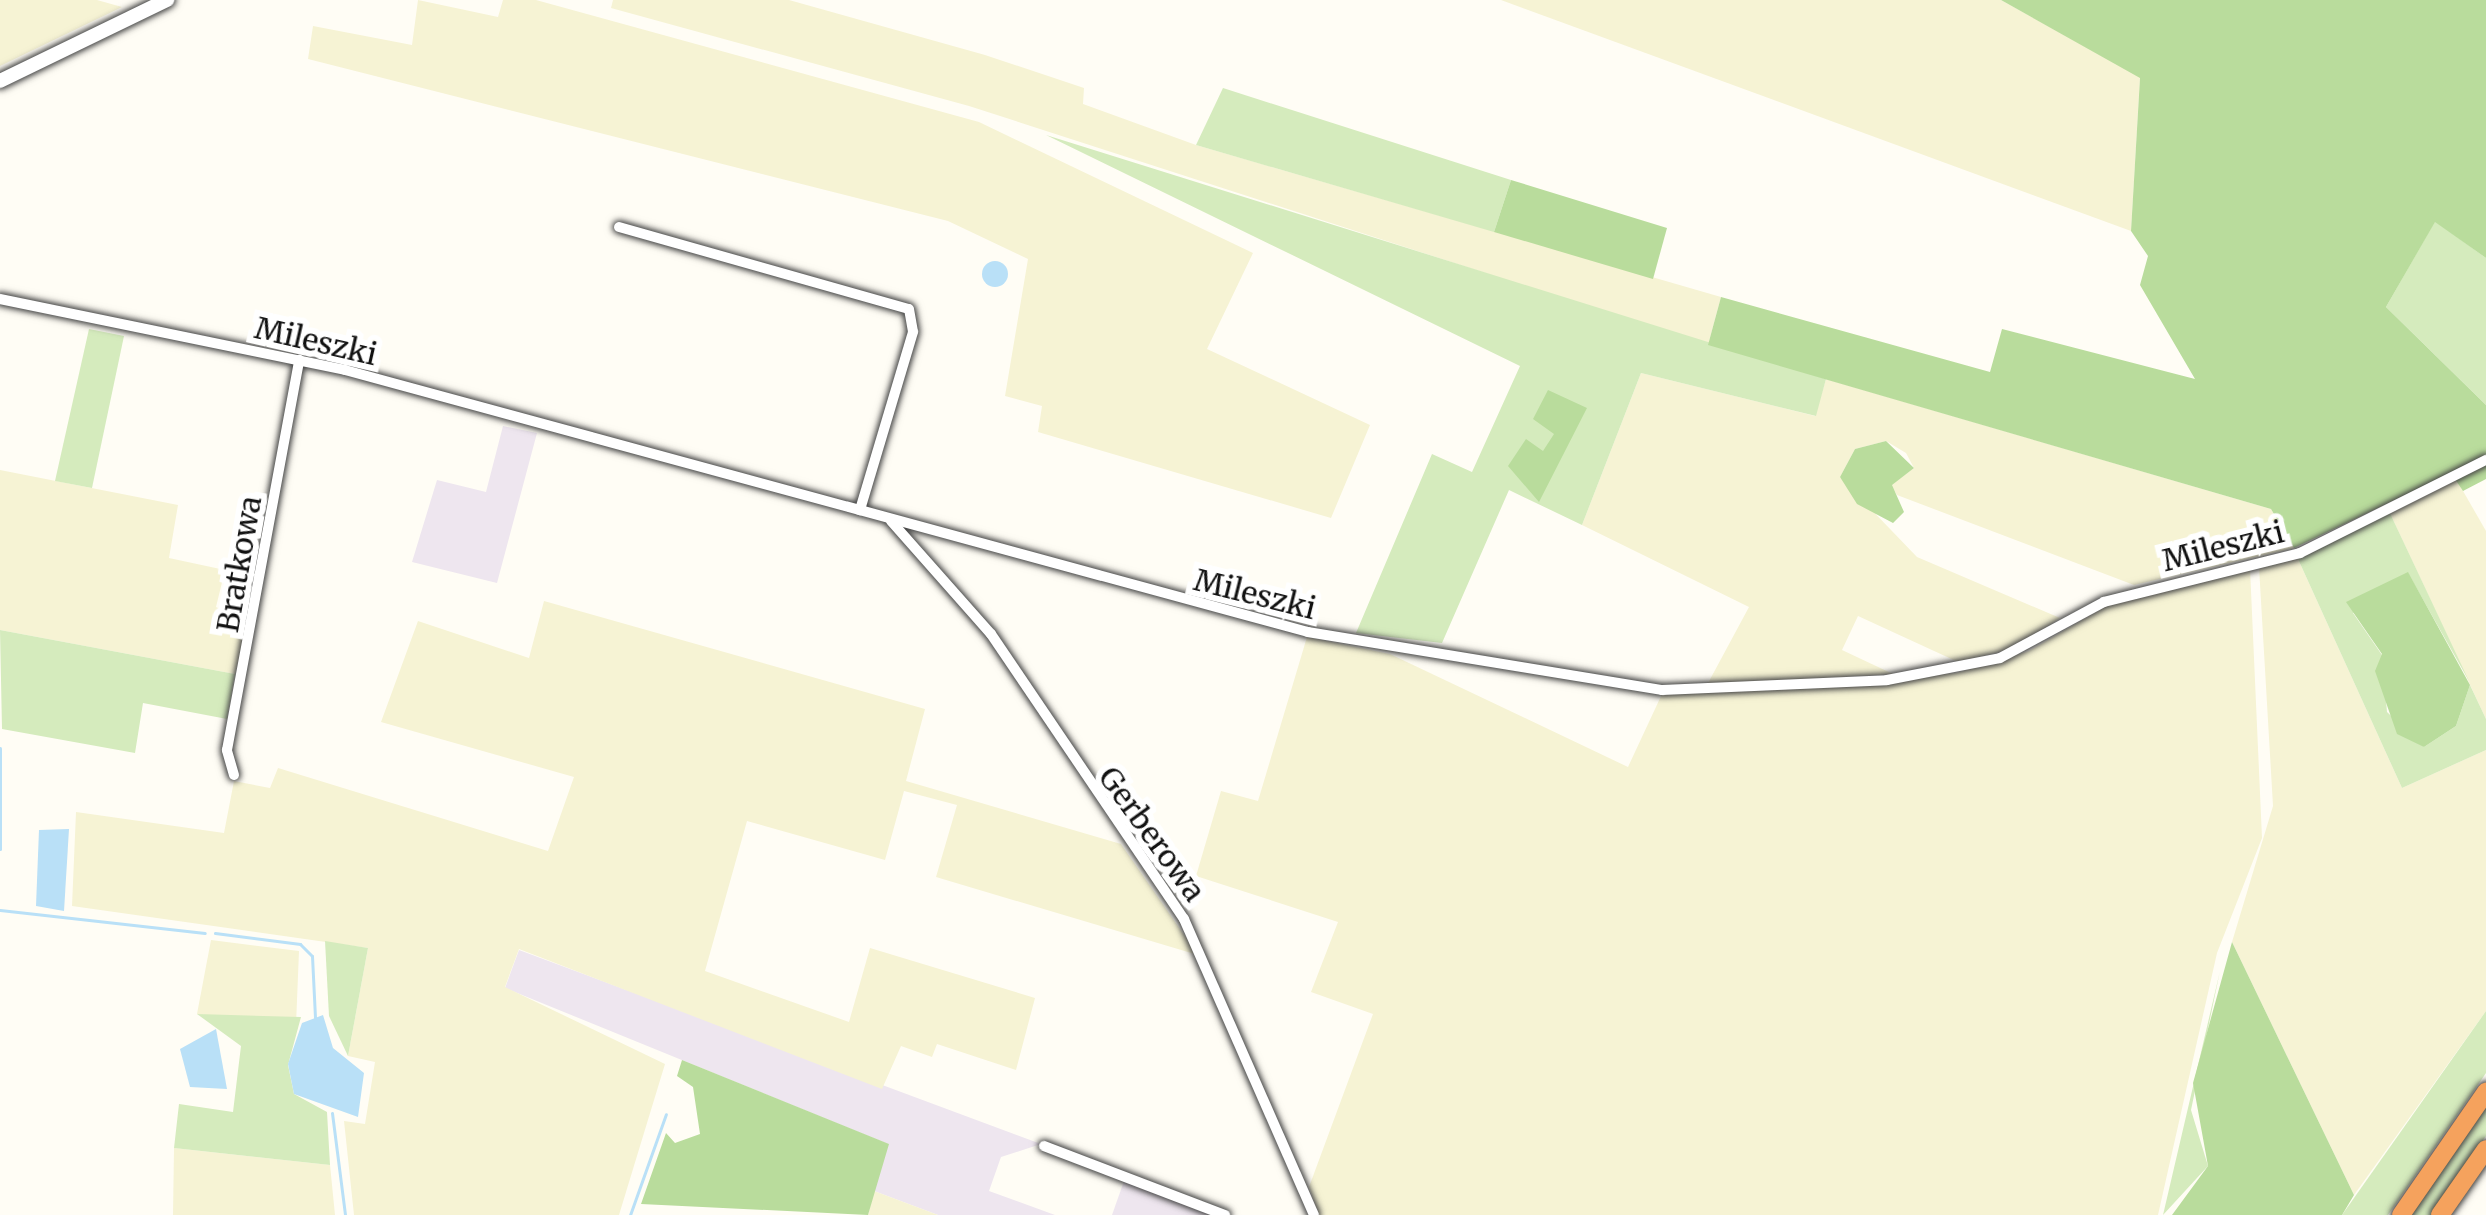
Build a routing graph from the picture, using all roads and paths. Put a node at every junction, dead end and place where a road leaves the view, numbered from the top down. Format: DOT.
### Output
graph roads {
  1 [pos="167,0"];
  2 [pos="0,81"];
  3 [pos="619,227"];
  4 [pos="0,299"];
  5 [pos="299,360"];
  6 [pos="2486,460"];
  7 [pos="860,510"];
  8 [pos="888,518"];
  9 [pos="234,776"];
  10 [pos="2486,1092"];
  11 [pos="1044,1146"];
  12 [pos="2486,1149"];
  13 [pos="1225,1215"];
  14 [pos="1314,1215"];
  15 [pos="2401,1215"];
  16 [pos="2440,1215"];
  1 -- 2 [label="street"];
  3 -- 7 [label="street"];
  4 -- 5 [label="street, Mileszki"];
  5 -- 7 [label="street, Mileszki"];
  5 -- 9 [label="street, Bratkowa"];
  6 -- 8 [label="street, Mileszki"];
  7 -- 8 [label="street, Mileszki"];
  8 -- 14 [label="street, Gerberowa"];
  10 -- 15 [label="highway"];
  11 -- 13 [label="street"];
  12 -- 16 [label="highway"];
}
